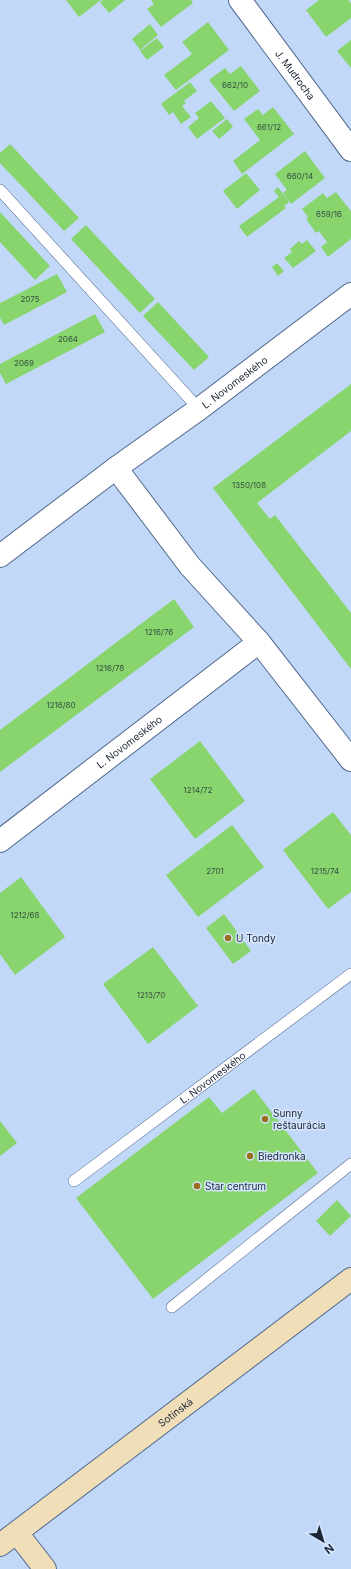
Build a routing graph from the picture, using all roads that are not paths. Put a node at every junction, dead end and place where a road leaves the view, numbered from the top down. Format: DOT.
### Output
graph roads {
  1 [pos="240,0"];
  2 [pos="351,150"];
  3 [pos="0,190"];
  4 [pos="351,294"];
  5 [pos="199,409"];
  6 [pos="116,468"];
  7 [pos="0,556"];
  8 [pos="259,642"];
  9 [pos="350,756"];
  10 [pos="0,841"];
  11 [pos="351,974"];
  12 [pos="351,1164"];
  13 [pos="74,1181"];
  14 [pos="351,1279"];
  15 [pos="172,1307"];
  16 [pos="8,1539"];
  17 [pos="45,1569"];
  1 -- 2 [label="street, J. Mudrocha"];
  3 -- 5 [label="lane"];
  4 -- 5 [label="street, L. Novomeského"];
  5 -- 6 [label="street, L. Novomeského"];
  6 -- 7 [label="street, L. Novomeského"];
  6 -- 8 [label="street"];
  8 -- 9 [label="street"];
  8 -- 10 [label="street, L. Novomeského"];
  11 -- 13 [label="lane, L. Novomeského"];
  12 -- 15 [label="lane"];
  14 -- 16 [label="main road, Sotinská"];
  16 -- 17 [label="main road"];
}
